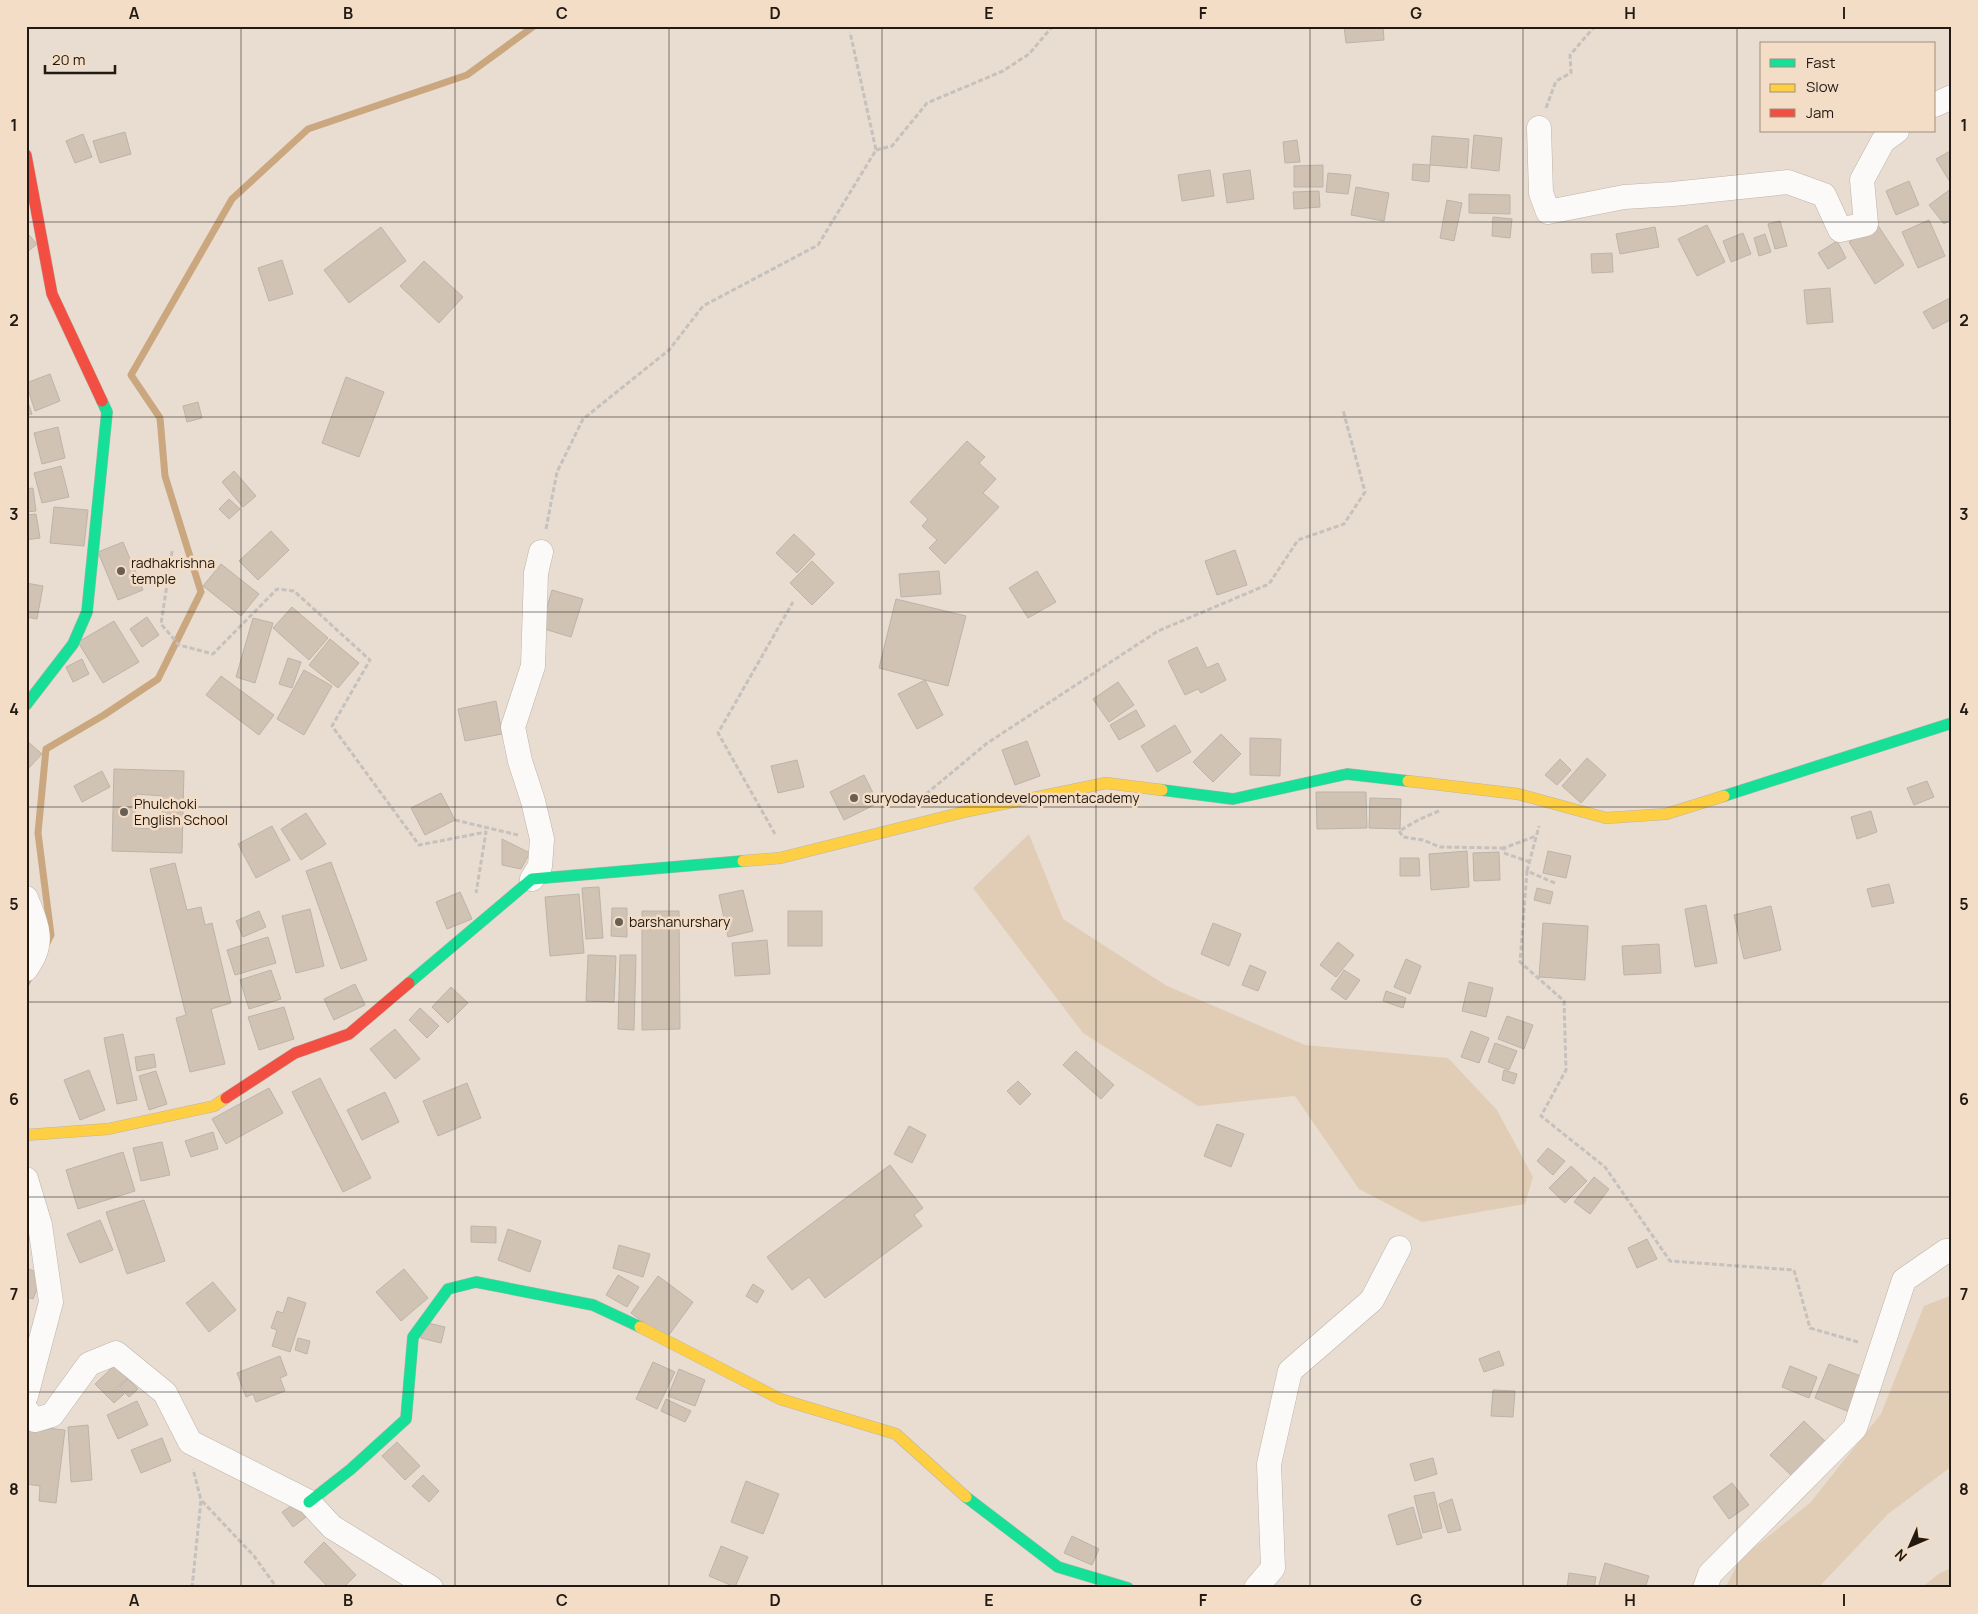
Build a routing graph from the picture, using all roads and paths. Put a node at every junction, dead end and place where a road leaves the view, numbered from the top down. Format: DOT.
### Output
graph roads {
  1 [pos="1057,26"];
  2 [pos="1594,26"];
  3 [pos="850,32"];
  4 [pos="1952,97"];
  5 [pos="1936,105"];
  6 [pos="1540,128"];
  7 [pos="1896,132"];
  8 [pos="876,150"];
  9 [pos="26,155"];
  10 [pos="1344,410"];
  11 [pos="172,551"];
  12 [pos="541,552"];
  13 [pos="793,602"];
  14 [pos="26,705"];
  15 [pos="1952,723"];
  16 [pos="1545,802"];
  17 [pos="1442,810"];
  18 [pos="455,820"];
  19 [pos="914,825"];
  20 [pos="1536,836"];
  21 [pos="1504,848"];
  22 [pos="541,850"];
  23 [pos="766,859"];
  24 [pos="1530,862"];
  25 [pos="1527,871"];
  26 [pos="532,879"];
  27 [pos="1555,883"];
  28 [pos="26,898"];
  29 [pos="484,919"];
  30 [pos="26,970"];
  31 [pos="26,1135"];
  32 [pos="26,1179"];
  33 [pos="1399,1248"];
  34 [pos="1952,1251"];
  35 [pos="1881,1349"];
  36 [pos="26,1396"];
  37 [pos="26,1410"];
  38 [pos="190,1442"];
  39 [pos="202,1500"];
  40 [pos="309,1502"];
  41 [pos="192,1588"];
  42 [pos="277,1588"];
  43 [pos="430,1588"];
  44 [pos="1128,1588"];
  45 [pos="1256,1588"];
  46 [pos="1705,1588"];
  1 -- 8 [label="path"];
  2 -- 6 [label="path"];
  3 -- 8 [label="path"];
  4 -- 5 [label="street"];
  6 -- 7 [label="street"];
  8 -- 12 [label="path"];
  9 -- 14 [label="street"];
  10 -- 19 [label="path"];
  11 -- 29 [label="path"];
  12 -- 22 [label="street"];
  13 -- 23 [label="path"];
  15 -- 16 [label="street"];
  16 -- 19 [label="street"];
  16 -- 20 [label="path"];
  17 -- 21 [label="path"];
  18 -- 22 [label="path"];
  19 -- 23 [label="street"];
  20 -- 21 [label="path"];
  20 -- 24 [label="path"];
  21 -- 24 [label="path"];
  22 -- 26 [label="street"];
  23 -- 26 [label="street"];
  24 -- 25 [label="path"];
  25 -- 27 [label="path"];
  25 -- 35 [label="path"];
  26 -- 29 [label="street"];
  28 -- 30 [label="street"];
  29 -- 31 [label="street"];
  32 -- 36 [label="street"];
  33 -- 45 [label="street"];
  34 -- 35 [label="street"];
  35 -- 46 [label="street"];
  37 -- 38 [label="street"];
  38 -- 39 [label="path"];
  38 -- 40 [label="street"];
  39 -- 41 [label="path"];
  39 -- 42 [label="path"];
  40 -- 43 [label="street"];
  40 -- 44 [label="street"];
}
